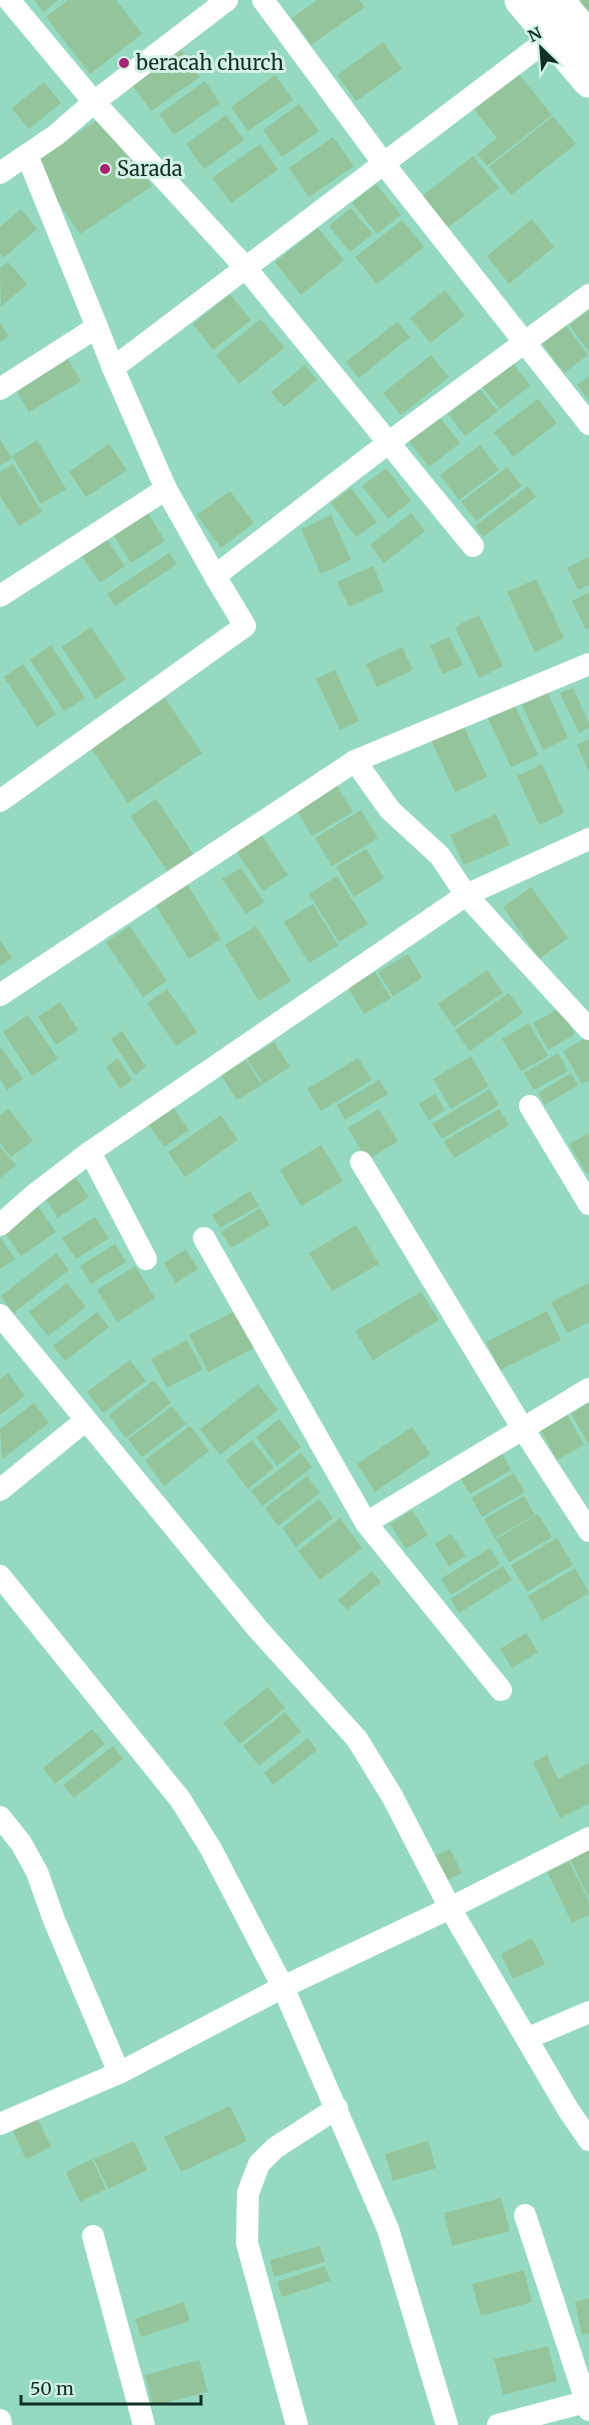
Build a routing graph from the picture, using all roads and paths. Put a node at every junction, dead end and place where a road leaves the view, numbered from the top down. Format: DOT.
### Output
graph roads {
  1 [pos="9,0"];
  2 [pos="228,0"];
  3 [pos="263,0"];
  4 [pos="521,0"];
  5 [pos="557,0"];
  6 [pos="551,37"];
  7 [pos="589,38"];
  8 [pos="589,81"];
  9 [pos="94,102"];
  10 [pos="27,155"];
  11 [pos="384,164"];
  12 [pos="0,173"];
  13 [pos="245,267"];
  14 [pos="589,296"];
  15 [pos="97,327"];
  16 [pos="524,343"];
  17 [pos="113,369"];
  18 [pos="0,388"];
  19 [pos="589,424"];
  20 [pos="388,443"];
  21 [pos="166,489"];
  22 [pos="473,546"];
  23 [pos="215,576"];
  24 [pos="0,596"];
  25 [pos="589,664"];
  26 [pos="355,761"];
  27 [pos="0,801"];
  28 [pos="589,839"];
  29 [pos="466,895"];
  30 [pos="0,995"];
  31 [pos="589,1029"];
  32 [pos="530,1107"];
  33 [pos="90,1152"];
  34 [pos="361,1162"];
  35 [pos="589,1204"];
  36 [pos="0,1225"];
  37 [pos="204,1238"];
  38 [pos="146,1259"];
  39 [pos="0,1316"];
  40 [pos="589,1389"];
  41 [pos="86,1420"];
  42 [pos="523,1428"];
  43 [pos="0,1490"];
  44 [pos="366,1523"];
  45 [pos="589,1531"];
  46 [pos="0,1576"];
  47 [pos="501,1690"];
  48 [pos="0,1818"];
  49 [pos="589,1838"];
  50 [pos="450,1908"];
  51 [pos="283,1987"];
  52 [pos="589,2013"];
  53 [pos="528,2038"];
  54 [pos="118,2073"];
  55 [pos="337,2108"];
  56 [pos="0,2124"];
  57 [pos="589,2140"];
  58 [pos="525,2215"];
  59 [pos="93,2236"];
  60 [pos="588,2404"];
  61 [pos="0,2420"];
  62 [pos="1,2425"];
  63 [pos="144,2425"];
  64 [pos="297,2425"];
  65 [pos="447,2425"];
  66 [pos="498,2425"];
  1 -- 9 [label="street"];
  2 -- 9 [label="street"];
  3 -- 11 [label="street"];
  4 -- 6 [label="main road"];
  5 -- 7 [label="main road"];
  6 -- 8 [label="main road"];
  6 -- 11 [label="street"];
  9 -- 10 [label="street"];
  9 -- 13 [label="street"];
  10 -- 12 [label="street"];
  10 -- 15 [label="street"];
  11 -- 13 [label="street"];
  11 -- 16 [label="street"];
  13 -- 17 [label="street"];
  13 -- 20 [label="street"];
  14 -- 16 [label="street"];
  15 -- 17 [label="street"];
  15 -- 18 [label="street"];
  16 -- 19 [label="street"];
  16 -- 20 [label="street"];
  17 -- 21 [label="street"];
  20 -- 22 [label="street"];
  20 -- 23 [label="street"];
  21 -- 23 [label="street"];
  21 -- 24 [label="street"];
  23 -- 27 [label="street"];
  25 -- 26 [label="street"];
  26 -- 29 [label="street"];
  26 -- 30 [label="street"];
  28 -- 29 [label="street"];
  29 -- 31 [label="street"];
  29 -- 33 [label="street"];
  32 -- 35 [label="street"];
  33 -- 36 [label="street"];
  33 -- 38 [label="street"];
  34 -- 42 [label="street"];
  37 -- 44 [label="street"];
  39 -- 41 [label="street"];
  40 -- 42 [label="street"];
  41 -- 43 [label="street"];
  41 -- 50 [label="street"];
  42 -- 44 [label="street"];
  42 -- 45 [label="street"];
  44 -- 47 [label="street"];
  46 -- 51 [label="street"];
  48 -- 54 [label="street"];
  49 -- 50 [label="street"];
  50 -- 51 [label="street"];
  50 -- 53 [label="street"];
  51 -- 54 [label="street"];
  51 -- 55 [label="street"];
  52 -- 53 [label="street"];
  53 -- 57 [label="street"];
  54 -- 56 [label="street"];
  55 -- 64 [label="street"];
  55 -- 65 [label="street"];
  58 -- 60 [label="street"];
  59 -- 63 [label="street"];
  60 -- 66 [label="street"];
  61 -- 62 [label="street"];
}
